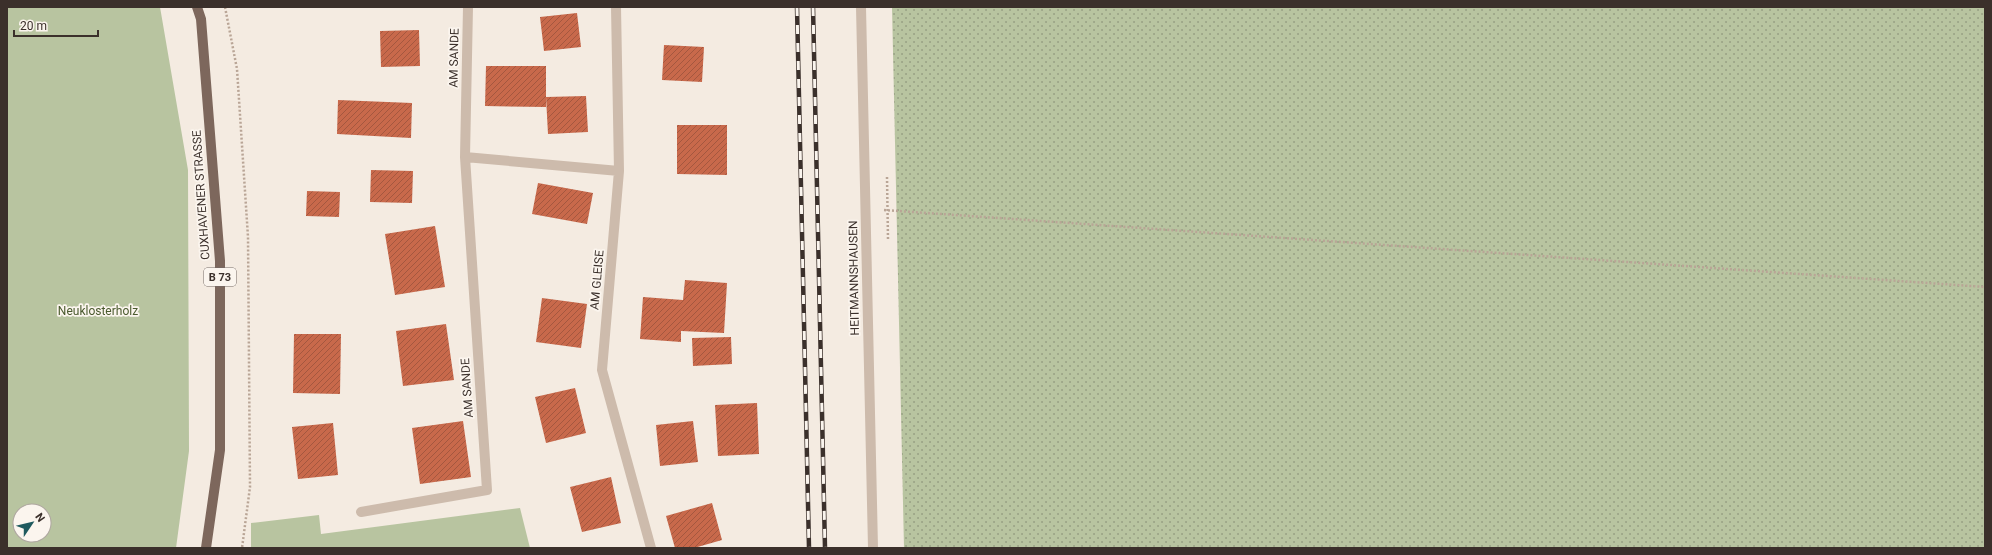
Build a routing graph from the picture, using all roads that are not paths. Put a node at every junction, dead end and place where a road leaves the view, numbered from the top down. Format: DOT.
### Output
graph roads {
  1 [pos="198,7"];
  2 [pos="468,7"];
  3 [pos="616,7"];
  4 [pos="861,7"];
  5 [pos="465,157"];
  6 [pos="619,171"];
  7 [pos="361,512"];
  8 [pos="206,548"];
  9 [pos="650,548"];
  10 [pos="873,548"];
  1 -- 8 [label="main road, CUXHAVENER STRASSE / B 73"];
  2 -- 5 [label="street, AM SANDE"];
  3 -- 6 [label="street, AM GLEISE"];
  4 -- 10 [label="street, HEITMANNSHAUSEN"];
  5 -- 6 [label="street"];
  5 -- 7 [label="street, AM SANDE"];
  6 -- 9 [label="street, AM GLEISE"];
}
